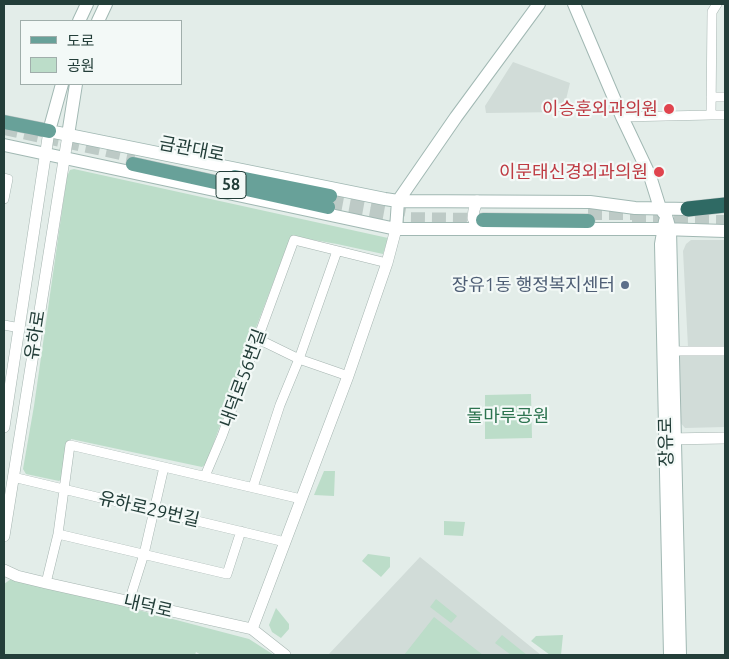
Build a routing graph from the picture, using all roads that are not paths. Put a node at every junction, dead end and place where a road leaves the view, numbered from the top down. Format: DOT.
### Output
graph roads {
  1 [pos="87,4"];
  2 [pos="106,4"];
  3 [pos="539,4"];
  4 [pos="574,4"];
  5 [pos="717,4"];
  6 [pos="79,20"];
  7 [pos="98,20"];
  8 [pos="62,85"];
  9 [pos="76,85"];
  10 [pos="725,96"];
  11 [pos="711,97"];
  12 [pos="725,115"];
  13 [pos="711,116"];
  14 [pos="622,117"];
  15 [pos="4,122"];
  16 [pos="49,131"];
  17 [pos="68,135"];
  18 [pos="4,145"];
  19 [pos="45,154"];
  20 [pos="63,158"];
  21 [pos="134,160"];
  22 [pos="6,179"];
  23 [pos="4,199"];
  24 [pos="398,201"];
  25 [pos="329,202"];
  26 [pos="725,205"];
  27 [pos="688,209"];
  28 [pos="663,212"];
  29 [pos="481,215"];
  30 [pos="589,216"];
  31 [pos="396,229"];
  32 [pos="666,230"];
  33 [pos="725,231"];
  34 [pos="337,251"];
  35 [pos="387,263"];
  36 [pos="4,325"];
  37 [pos="20,328"];
  38 [pos="256,338"];
  39 [pos="674,351"];
  40 [pos="725,351"];
  41 [pos="299,359"];
  42 [pos="348,376"];
  43 [pos="4,427"];
  44 [pos="725,438"];
  45 [pos="670,439"];
  46 [pos="164,467"];
  47 [pos="205,476"];
  48 [pos="13,477"];
  49 [pos="253,487"];
  50 [pos="64,489"];
  51 [pos="301,499"];
  52 [pos="154,510"];
  53 [pos="241,531"];
  54 [pos="58,534"];
  55 [pos="4,536"];
  56 [pos="285,542"];
  57 [pos="144,554"];
  58 [pos="4,570"];
  59 [pos="46,583"];
  60 [pos="131,603"];
  61 [pos="252,630"];
  62 [pos="285,655"];
  63 [pos="670,655"];
  64 [pos="680,655"];
  1 -- 6 [label="main road"];
  2 -- 7 [label="main road"];
  3 -- 24 [label="main road"];
  4 -- 14 [label="main road"];
  5 -- 11 [label="street"];
  8 -- 16 [label="main road"];
  9 -- 17 [label="main road"];
  10 -- 11 [label="street"];
  11 -- 13 [label="street"];
  12 -- 13 [label="street"];
  13 -- 14 [label="street"];
  14 -- 28 [label="main road"];
  15 -- 16 [label="main road"];
  16 -- 17 [label="main road"];
  16 -- 19 [label="street, 유하로"];
  17 -- 20 [label="street, 유하로"];
  17 -- 24 [label="main road"];
  18 -- 19 [label="main road"];
  19 -- 20 [label="main road"];
  19 -- 37 [label="street, 유하로"];
  20 -- 31 [label="main road"];
  20 -- 48 [label="street, 유하로"];
  21 -- 25 [label="main road, 금관대로 / 58"];
  22 -- 23 [label="street"];
  24 -- 29 [label="main road"];
  24 -- 31 [label="main road"];
  26 -- 27 [label="highway"];
  27 -- 28 [label="main road"];
  28 -- 30 [label="main road"];
  28 -- 32 [label="main road"];
  29 -- 30 [label="main road"];
  29 -- 31 [label="main road"];
  30 -- 32 [label="main road"];
  31 -- 35 [label="street"];
  32 -- 33 [label="main road"];
  32 -- 39 [label="main road, 장유로"];
  32 -- 45 [label="main road, 장유로"];
  34 -- 35 [label="street"];
  34 -- 38 [label="street, 내덕로56번길"];
  34 -- 41 [label="street"];
  35 -- 42 [label="street"];
  36 -- 37 [label="street"];
  37 -- 43 [label="street, 유하로"];
  38 -- 41 [label="street"];
  38 -- 47 [label="street, 내덕로56번길"];
  39 -- 40 [label="street"];
  39 -- 45 [label="main road, 장유로"];
  41 -- 42 [label="street"];
  41 -- 49 [label="street"];
  42 -- 51 [label="street"];
  44 -- 45 [label="street"];
  45 -- 63 [label="main road, 장유로"];
  45 -- 64 [label="main road, 장유로"];
  46 -- 47 [label="street"];
  46 -- 50 [label="street"];
  46 -- 52 [label="street"];
  47 -- 49 [label="street"];
  48 -- 50 [label="street, 유하로29번길"];
  48 -- 55 [label="street, 유하로"];
  49 -- 51 [label="street"];
  50 -- 52 [label="street, 유하로29번길"];
  50 -- 54 [label="street"];
  51 -- 56 [label="street"];
  52 -- 53 [label="street, 유하로29번길"];
  52 -- 57 [label="street"];
  53 -- 56 [label="street, 유하로29번길"];
  53 -- 57 [label="street"];
  54 -- 57 [label="street"];
  54 -- 59 [label="street"];
  56 -- 61 [label="street"];
  57 -- 60 [label="street"];
  58 -- 59 [label="street, 내덕로"];
  59 -- 60 [label="street, 내덕로"];
  60 -- 61 [label="street, 내덕로"];
  61 -- 62 [label="street, 내덕로"];
}
